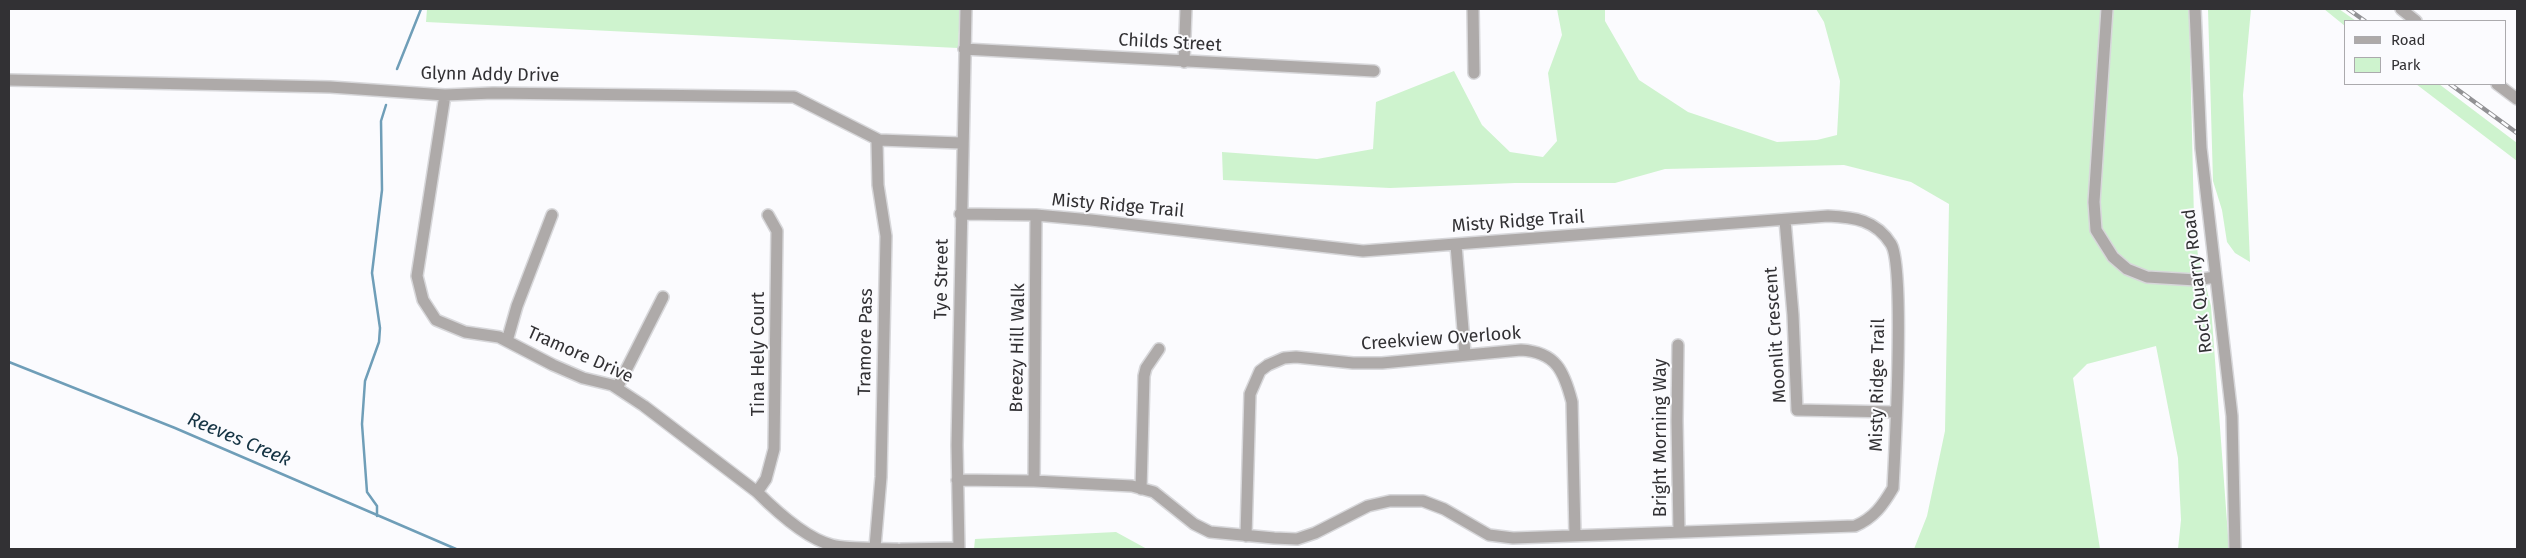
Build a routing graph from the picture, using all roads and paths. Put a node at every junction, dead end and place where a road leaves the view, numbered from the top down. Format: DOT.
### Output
graph roads {
  1 [pos="966,9"];
  2 [pos="1186,9"];
  3 [pos="1473,9"];
  4 [pos="2107,9"];
  5 [pos="2195,9"];
  6 [pos="2401,9"];
  7 [pos="2415,20"];
  8 [pos="964,49"];
  9 [pos="1184,62"];
  10 [pos="1374,71"];
  11 [pos="1474,73"];
  12 [pos="9,80"];
  13 [pos="2498,85"];
  14 [pos="445,95"];
  15 [pos="2517,99"];
  16 [pos="879,140"];
  17 [pos="961,143"];
  18 [pos="960,214"];
  19 [pos="768,215"];
  20 [pos="1036,215"];
  21 [pos="552,216"];
  22 [pos="1785,220"];
  23 [pos="1456,245"];
  24 [pos="2215,278"];
  25 [pos="663,297"];
  26 [pos="507,341"];
  27 [pos="1678,345"];
  28 [pos="1159,349"];
  29 [pos="1465,354"];
  30 [pos="616,388"];
  31 [pos="1896,412"];
  32 [pos="957,480"];
  33 [pos="1034,480"];
  34 [pos="1141,489"];
  35 [pos="757,492"];
  36 [pos="1679,531"];
  37 [pos="1574,535"];
  38 [pos="1246,536"];
  39 [pos="874,548"];
  40 [pos="897,549"];
  41 [pos="901,549"];
  42 [pos="959,549"];
  43 [pos="2235,549"];
  1 -- 8 [label="street, Tye Street"];
  2 -- 9 [label="street"];
  3 -- 11 [label="street"];
  4 -- 24 [label="street"];
  5 -- 24 [label="street, Rock Quarry Road"];
  6 -- 7 [label="street"];
  8 -- 9 [label="street, Childs Street"];
  8 -- 17 [label="street, Tye Street"];
  9 -- 10 [label="street, Childs Street"];
  12 -- 14 [label="street, Glynn Addy Drive"];
  13 -- 15 [label="street"];
  14 -- 16 [label="street, Glynn Addy Drive"];
  14 -- 26 [label="street, Tramore Drive"];
  16 -- 17 [label="street, Glynn Addy Drive"];
  16 -- 39 [label="street, Tramore Pass"];
  17 -- 18 [label="street, Tye Street"];
  18 -- 20 [label="street, Misty Ridge Trail"];
  18 -- 32 [label="street, Tye Street"];
  19 -- 35 [label="street, Tina Hely Court"];
  20 -- 23 [label="street, Misty Ridge Trail"];
  20 -- 33 [label="street, Breezy Hill Walk"];
  21 -- 26 [label="street"];
  22 -- 23 [label="street, Misty Ridge Trail"];
  22 -- 31 [label="street, Misty Ridge Trail"];
  22 -- 31 [label="street, Moonlit Crescent"];
  23 -- 29 [label="street"];
  24 -- 43 [label="street, Rock Quarry Road"];
  25 -- 30 [label="street"];
  26 -- 30 [label="street, Tramore Drive"];
  27 -- 36 [label="street, Bright Morning Way"];
  28 -- 34 [label="street"];
  29 -- 37 [label="street, Creekview Overlook"];
  29 -- 38 [label="street, Creekview Overlook"];
  30 -- 35 [label="street, Tramore Drive"];
  31 -- 36 [label="street, Misty Ridge Trail"];
  32 -- 33 [label="street, Misty Ridge Trail"];
  32 -- 42 [label="street, Tye Street"];
  33 -- 34 [label="street, Misty Ridge Trail"];
  34 -- 38 [label="street, Misty Ridge Trail"];
  35 -- 39 [label="street, Tramore Drive"];
  36 -- 37 [label="street, Misty Ridge Trail"];
  37 -- 38 [label="street, Misty Ridge Trail"];
  39 -- 40 [label="street, Tramore Drive"];
  41 -- 42 [label="street"];
}
